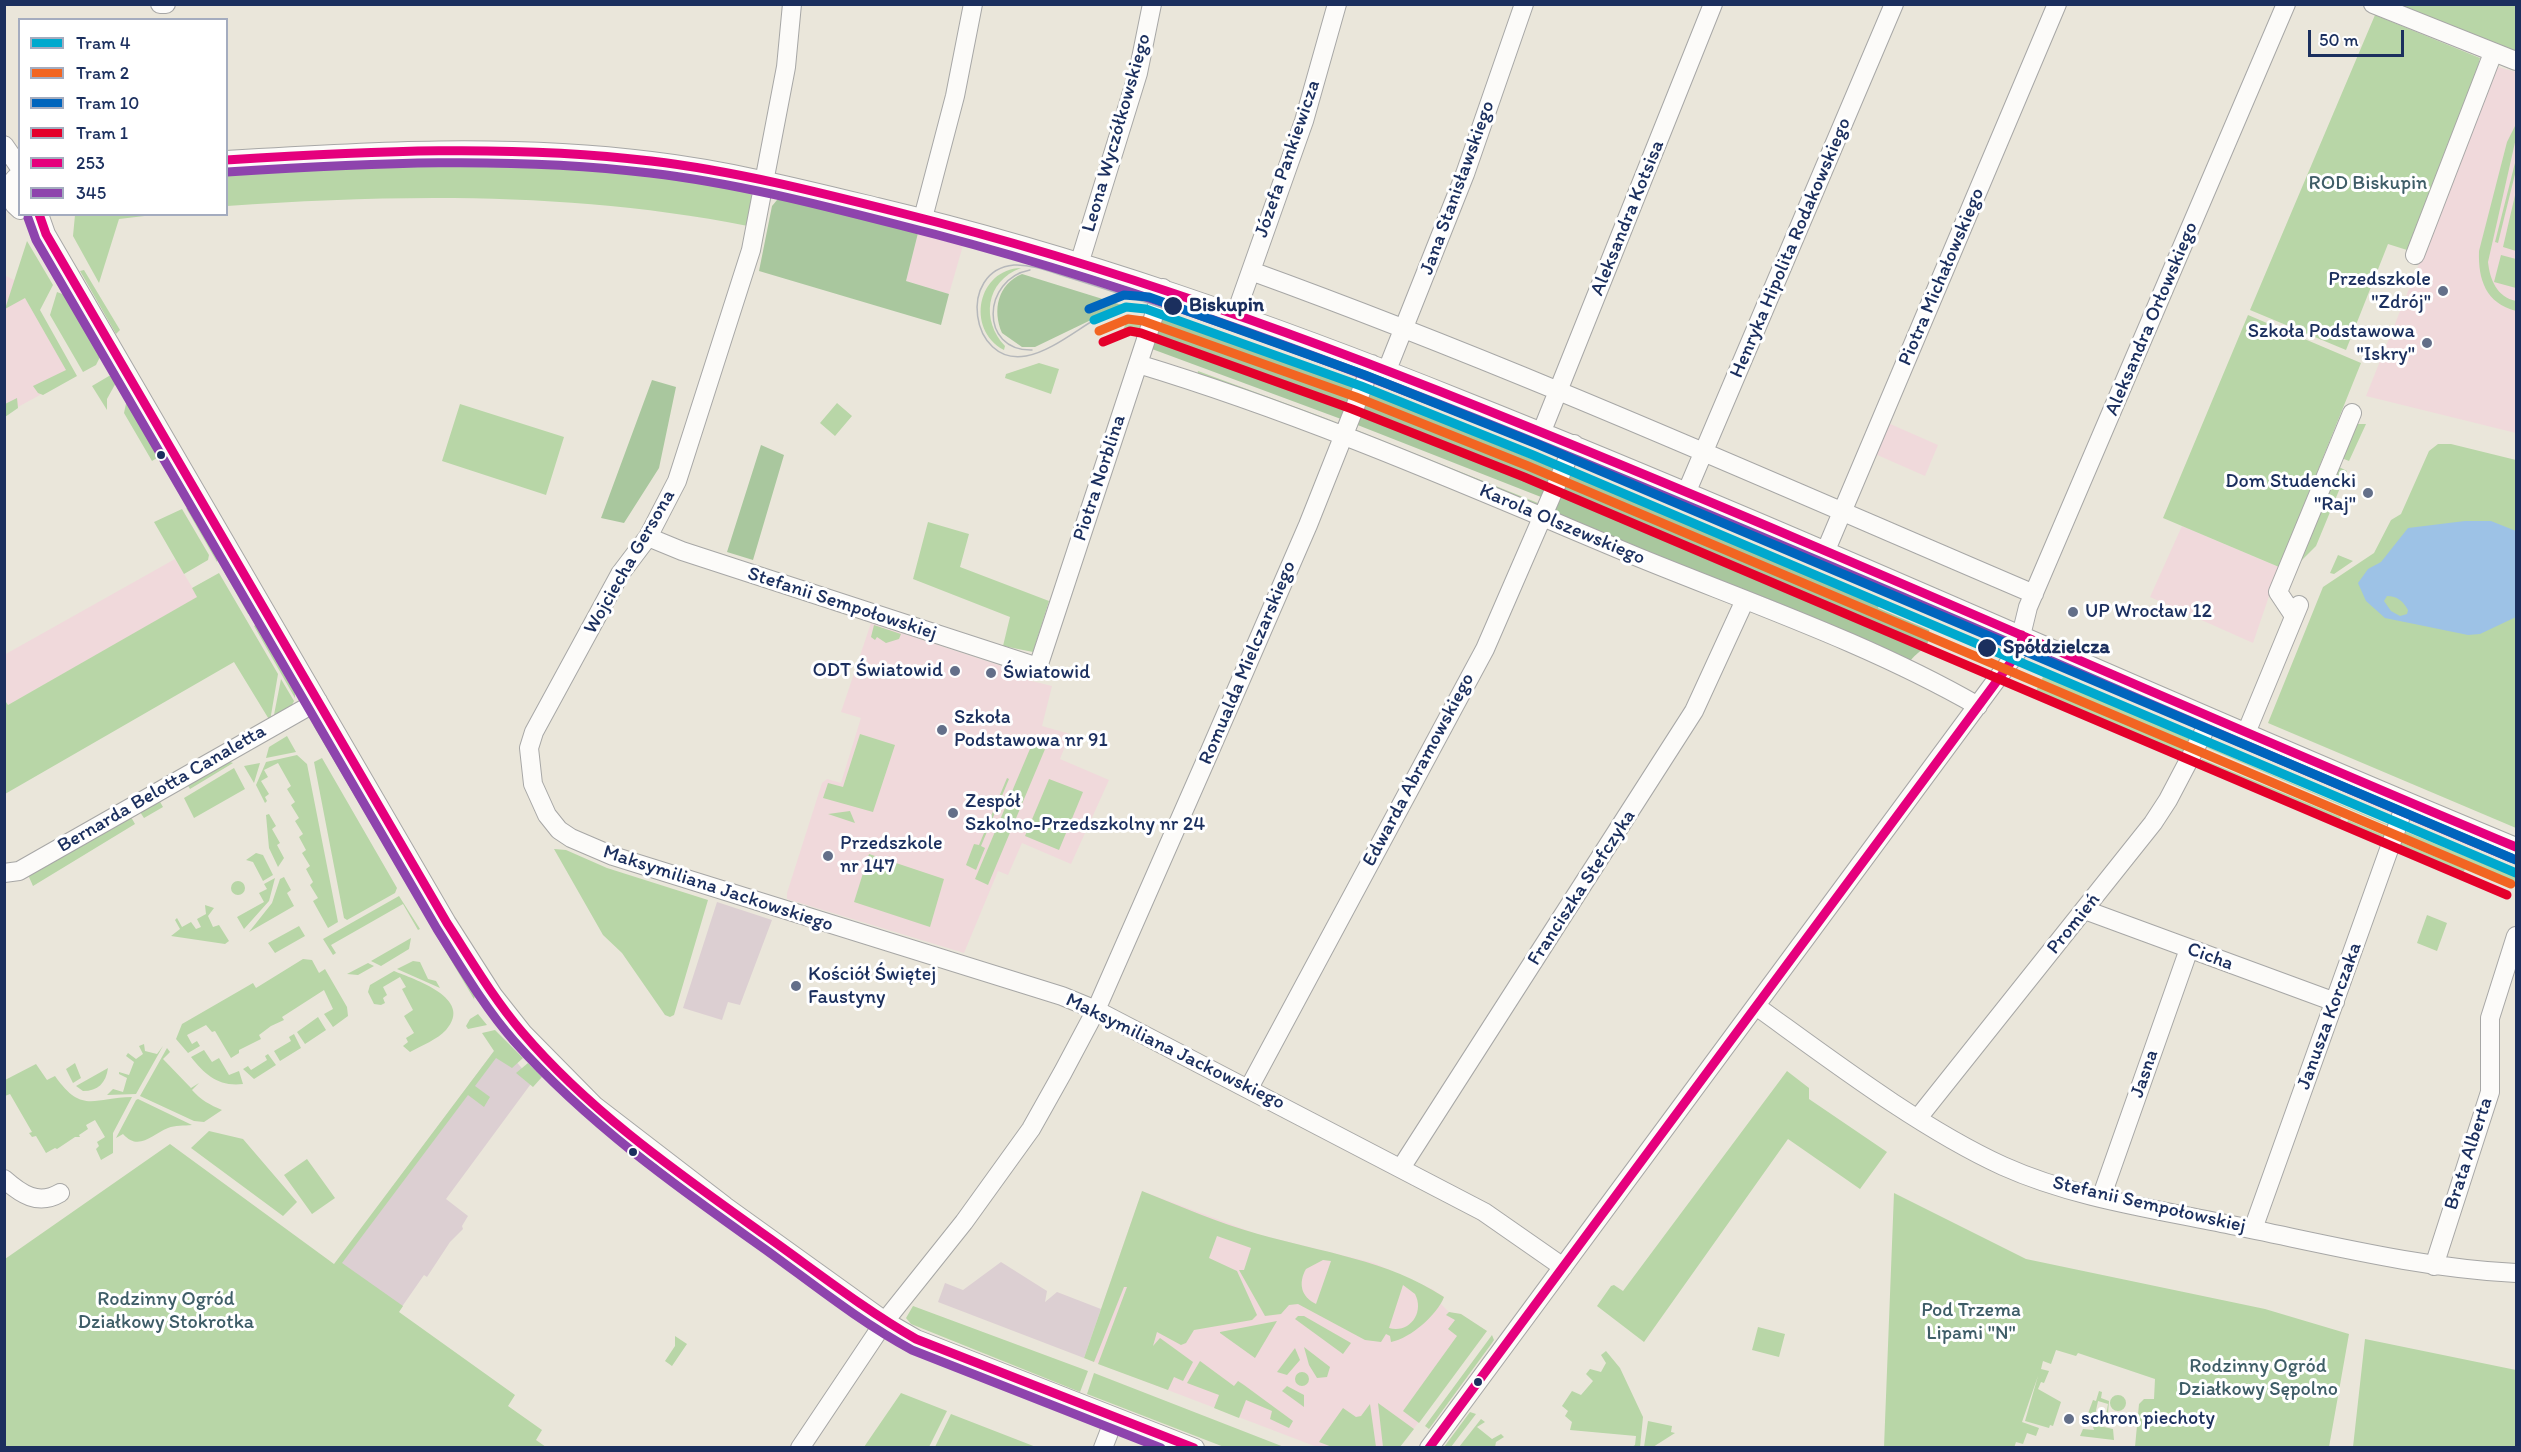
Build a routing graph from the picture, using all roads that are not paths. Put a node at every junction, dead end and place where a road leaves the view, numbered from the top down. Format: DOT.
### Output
graph roads {
  1 [pos="160,4"];
  2 [pos="166,4"];
  3 [pos="792,4"];
  4 [pos="973,4"];
  5 [pos="1152,4"];
  6 [pos="1337,4"];
  7 [pos="1524,4"];
  8 [pos="1713,4"];
  9 [pos="1894,4"];
  10 [pos="2057,4"];
  11 [pos="2286,4"];
  12 [pos="2373,4"];
  13 [pos="2493,53"];
  14 [pos="2517,61"];
  15 [pos="4,145"];
  16 [pos="228,160"];
  17 [pos="18,170"];
  18 [pos="765,181"];
  19 [pos="10,200"];
  20 [pos="37,217"];
  21 [pos="923,218"];
  22 [pos="2415,255"];
  23 [pos="1080,261"];
  24 [pos="1251,271"];
  25 [pos="1163,288"];
  26 [pos="1236,313"];
  27 [pos="1405,329"];
  28 [pos="1138,364"];
  29 [pos="1380,367"];
  30 [pos="1558,391"];
  31 [pos="2352,413"];
  32 [pos="1542,431"];
  33 [pos="1343,437"];
  34 [pos="1574,444"];
  35 [pos="1704,452"];
  36 [pos="1687,491"];
  37 [pos="1843,511"];
  38 [pos="1544,518"];
  39 [pos="648,537"];
  40 [pos="1826,550"];
  41 [pos="2034,594"];
  42 [pos="1745,600"];
  43 [pos="2022,635"];
  44 [pos="1038,667"];
  45 [pos="318,700"];
  46 [pos="1978,706"];
  47 [pos="2211,718"];
  48 [pos="2246,733"];
  49 [pos="537,797"];
  50 [pos="2406,802"];
  51 [pos="2517,847"];
  52 [pos="4,873"];
  53 [pos="2085,910"];
  54 [pos="2517,936"];
  55 [pos="2189,949"];
  56 [pos="2335,1002"];
  57 [pos="1756,1006"];
  58 [pos="1096,1010"];
  59 [pos="1249,1088"];
  60 [pos="1918,1118"];
  61 [pos="1401,1168"];
  62 [pos="4,1179"];
  63 [pos="60,1193"];
  64 [pos="2101,1198"];
  65 [pos="2253,1229"];
  66 [pos="2434,1266"];
  67 [pos="1563,1267"];
  68 [pos="2517,1273"];
  69 [pos="885,1321"];
  70 [pos="1115,1417"];
  71 [pos="800,1448"];
  72 [pos="1103,1448"];
  73 [pos="1195,1448"];
  74 [pos="1429,1448"];
  1 -- 2 [label="street"];
  3 -- 18 [label="street, Wojciecha Gersona"];
  4 -- 21 [label="street"];
  5 -- 23 [label="street, Leona Wyczółkowskiego"];
  6 -- 24 [label="street, Józefa Pankiewicza"];
  7 -- 27 [label="street, Jana Stanisławskiego"];
  8 -- 30 [label="street, Aleksandra Kotsisa"];
  9 -- 35 [label="street, Henryka Hipolita Rodakowskiego"];
  10 -- 37 [label="street, Piotra Michałowskiego"];
  11 -- 41 [label="street, Aleksandra Orłowskiego"];
  12 -- 13 [label="street"];
  13 -- 14 [label="street"];
  13 -- 22 [label="street"];
  15 -- 17 [label="street"];
  16 -- 18 [label="street"];
  17 -- 19 [label="street"];
  18 -- 21 [label="street"];
  18 -- 39 [label="street, Wojciecha Gersona"];
  20 -- 45 [label="street"];
  21 -- 23 [label="street"];
  23 -- 25 [label="street"];
  24 -- 26 [label="street, Józefa Pankiewicza"];
  24 -- 27 [label="street"];
  25 -- 26 [label="street"];
  25 -- 28 [label="street, Piotra Norblina"];
  26 -- 29 [label="street"];
  27 -- 29 [label="street, Jana Stanisławskiego"];
  27 -- 30 [label="street"];
  28 -- 33 [label="street, Karola Olszewskiego"];
  28 -- 44 [label="street, Piotra Norblina"];
  29 -- 32 [label="street"];
  29 -- 33 [label="street, Romualda Mielczarskiego"];
  30 -- 32 [label="street, Aleksandra Kotsisa"];
  30 -- 35 [label="street"];
  31 -- 48 [label="street"];
  32 -- 34 [label="street"];
  33 -- 38 [label="street, Karola Olszewskiego"];
  33 -- 58 [label="street, Romualda Mielczarskiego"];
  34 -- 36 [label="street"];
  34 -- 38 [label="street, Edwarda Abramowskiego"];
  35 -- 36 [label="street, Henryka Hipolita Rodakowskiego"];
  35 -- 37 [label="street"];
  36 -- 40 [label="street"];
  37 -- 40 [label="street, Piotra Michałowskiego"];
  37 -- 41 [label="street"];
  38 -- 42 [label="street, Karola Olszewskiego"];
  38 -- 59 [label="street, Edwarda Abramowskiego"];
  39 -- 44 [label="street, Stefanii Sempołowskiej"];
  39 -- 49 [label="street, Wojciecha Gersona"];
  40 -- 43 [label="street"];
  41 -- 43 [label="street, Aleksandra Orłowskiego"];
  42 -- 46 [label="street, Karola Olszewskiego"];
  42 -- 61 [label="street, Franciszka Stefczyka"];
  43 -- 46 [label="street"];
  43 -- 47 [label="street"];
  45 -- 52 [label="street, Bernarda Belotta Canaletta"];
  45 -- 69 [label="street"];
  46 -- 57 [label="street"];
  47 -- 48 [label="street"];
  47 -- 53 [label="street, Promień"];
  48 -- 50 [label="street"];
  49 -- 58 [label="street, Maksymiliana Jackowskiego"];
  50 -- 51 [label="street"];
  50 -- 56 [label="street, Janusza Korczaka"];
  53 -- 55 [label="street, Cicha"];
  53 -- 60 [label="street, Promień"];
  54 -- 66 [label="street, Brata Alberta"];
  55 -- 56 [label="street, Cicha"];
  55 -- 64 [label="street, Jasna"];
  56 -- 65 [label="street, Janusza Korczaka"];
  57 -- 60 [label="street, Stefanii Sempołowskiej"];
  57 -- 67 [label="street"];
  58 -- 59 [label="street, Maksymiliana Jackowskiego"];
  58 -- 69 [label="street, Romualda Mielczarskiego"];
  59 -- 61 [label="street, Maksymiliana Jackowskiego"];
  60 -- 64 [label="street, Stefanii Sempołowskiej"];
  61 -- 67 [label="street, Maksymiliana Jackowskiego"];
  62 -- 63 [label="street"];
  64 -- 65 [label="street, Stefanii Sempołowskiej"];
  65 -- 66 [label="street, Stefanii Sempołowskiej"];
  66 -- 68 [label="street, Stefanii Sempołowskiej"];
  67 -- 74 [label="street"];
  69 -- 70 [label="street"];
  69 -- 71 [label="street, Romualda Mielczarskiego"];
  70 -- 72 [label="street"];
  70 -- 73 [label="street"];
}
